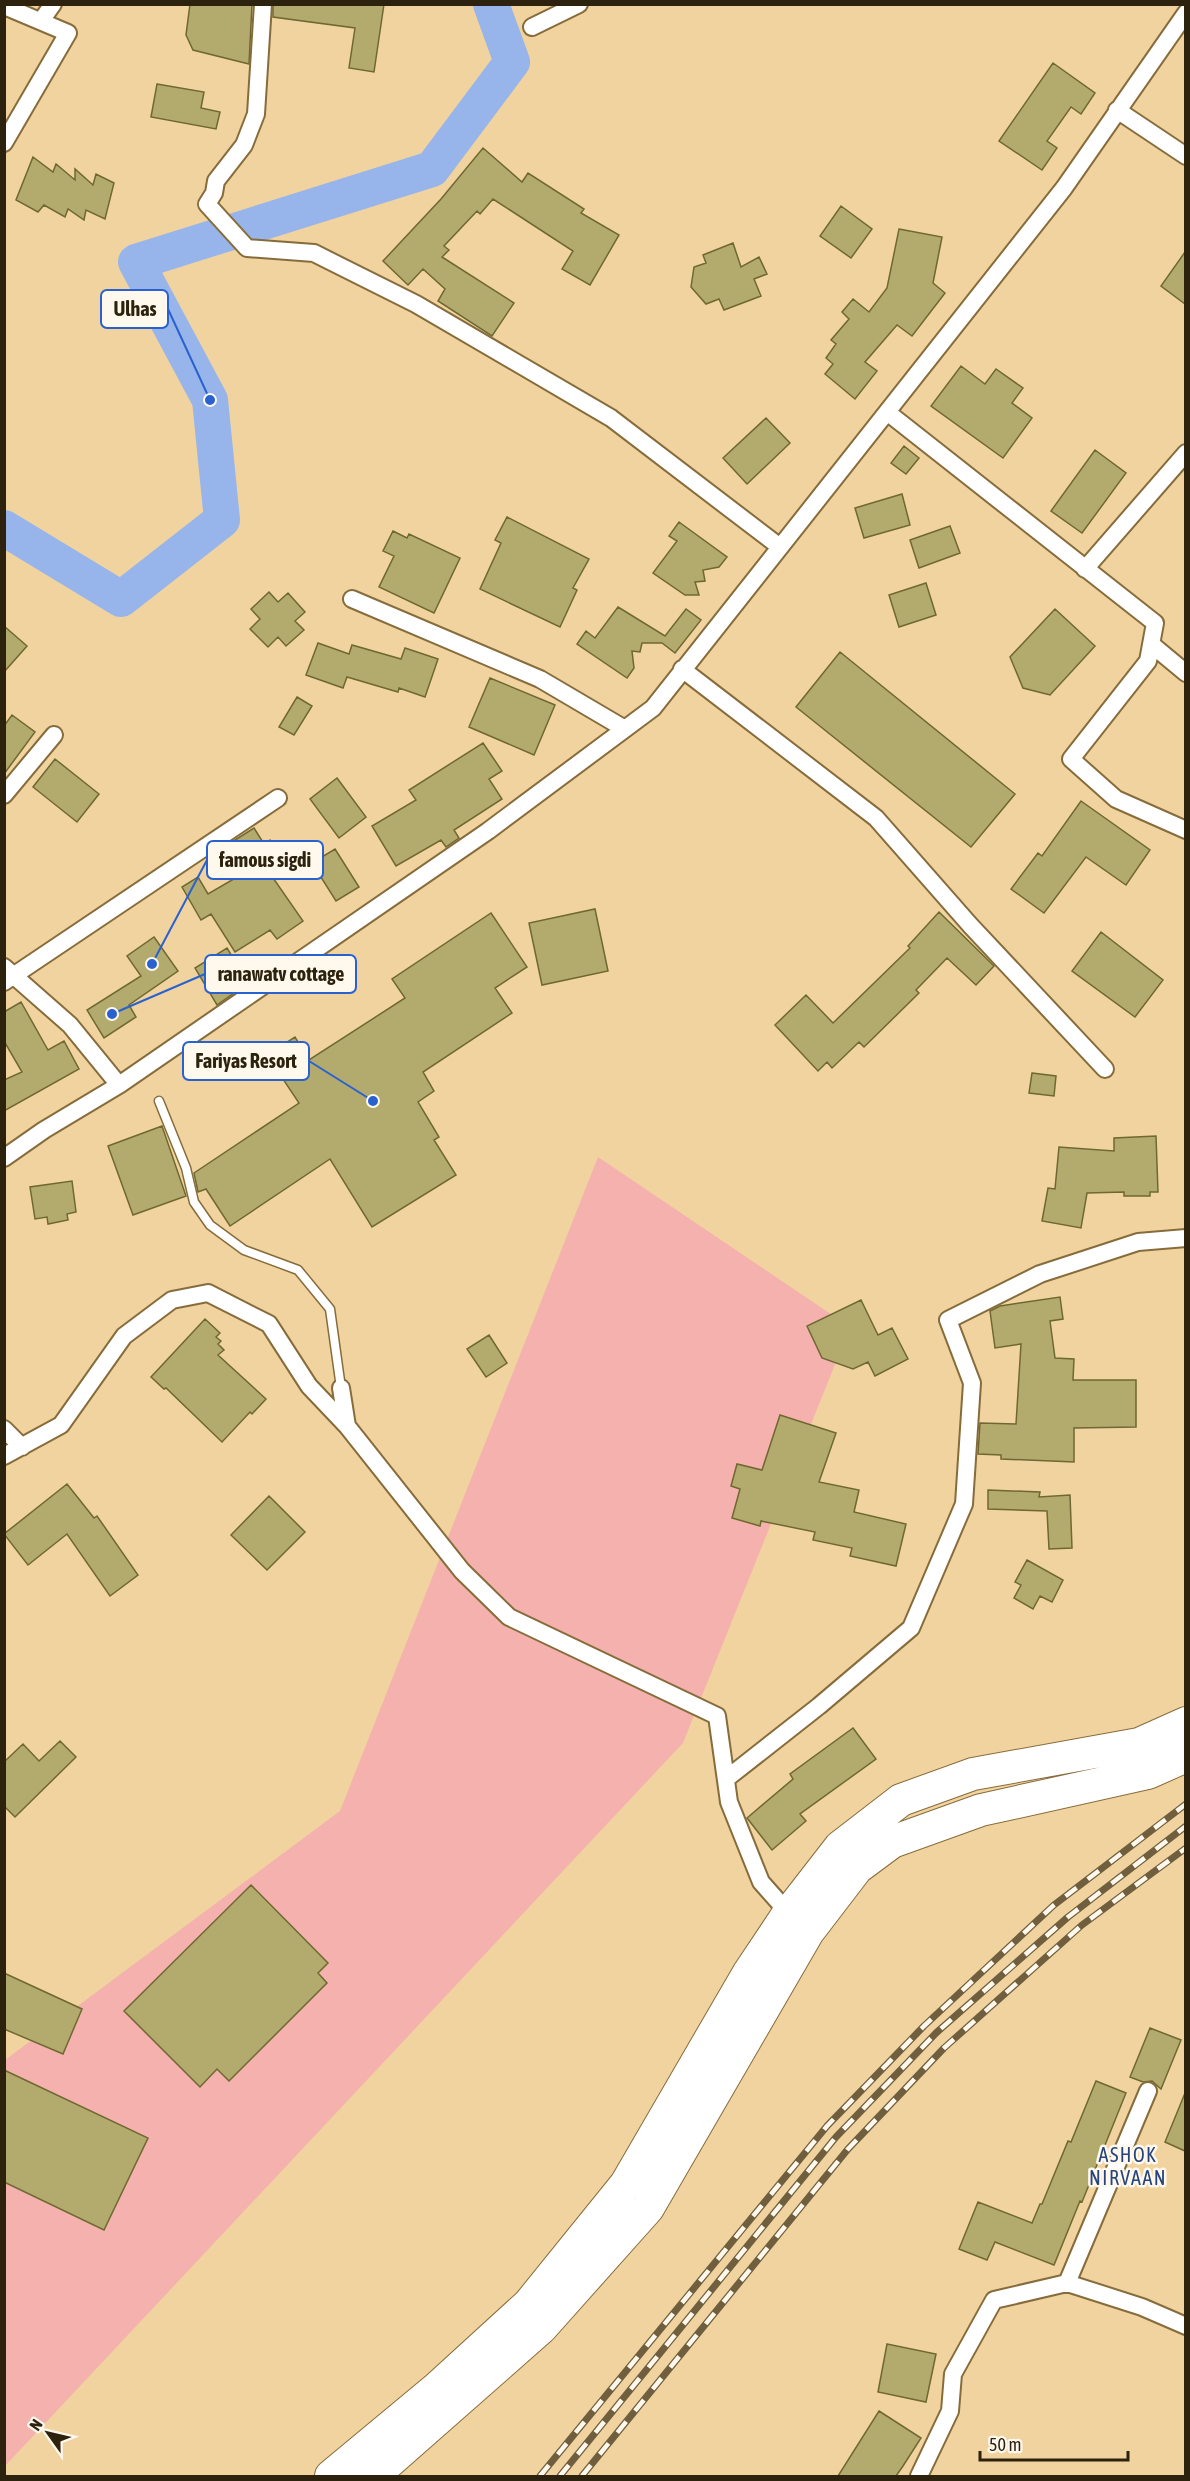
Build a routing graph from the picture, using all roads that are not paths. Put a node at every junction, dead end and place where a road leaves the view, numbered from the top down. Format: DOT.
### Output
graph roads {
  1 [pos="53,4"];
  2 [pos="263,4"];
  3 [pos="579,4"];
  4 [pos="4,6"];
  5 [pos="1185,13"];
  6 [pos="41,21"];
  7 [pos="532,27"];
  8 [pos="1118,110"];
  9 [pos="4,143"];
  10 [pos="1185,156"];
  11 [pos="887,412"];
  12 [pos="1185,453"];
  13 [pos="780,547"];
  14 [pos="1085,569"];
  15 [pos="352,599"];
  16 [pos="1151,644"];
  17 [pos="682,669"];
  18 [pos="1185,673"];
  19 [pos="625,729"];
  20 [pos="54,735"];
  21 [pos="4,795"];
  22 [pos="278,798"];
  23 [pos="1185,830"];
  24 [pos="8,975"];
  25 [pos="1105,1069"];
  26 [pos="119,1085"];
  27 [pos="159,1101"];
  28 [pos="4,1158"];
  29 [pos="1185,1238"];
  30 [pos="341,1388"];
  31 [pos="346,1426"];
  32 [pos="4,1429"];
  33 [pos="22,1447"];
  34 [pos="4,1456"];
  35 [pos="1185,1723"];
  36 [pos="1185,1756"];
  37 [pos="726,1779"];
  38 [pos="798,1923"];
  39 [pos="1148,2091"];
  40 [pos="1067,2283"];
  41 [pos="1185,2326"];
  42 [pos="924,2475"];
  43 [pos="331,2476"];
  44 [pos="372,2476"];
  1 -- 6 [label="street"];
  2 -- 13 [label="street"];
  3 -- 7 [label="street"];
  4 -- 6 [label="street"];
  5 -- 8 [label="street"];
  6 -- 9 [label="street"];
  8 -- 10 [label="street"];
  8 -- 11 [label="street"];
  11 -- 13 [label="street"];
  11 -- 14 [label="street"];
  12 -- 14 [label="street"];
  13 -- 17 [label="street"];
  14 -- 16 [label="street"];
  15 -- 19 [label="street"];
  16 -- 18 [label="street"];
  16 -- 23 [label="street"];
  17 -- 19 [label="street"];
  17 -- 25 [label="street"];
  19 -- 26 [label="street"];
  20 -- 21 [label="street"];
  22 -- 24 [label="street"];
  24 -- 26 [label="street"];
  26 -- 28 [label="street"];
  27 -- 30 [label="lane"];
  29 -- 37 [label="street"];
  30 -- 31 [label="street"];
  31 -- 33 [label="street"];
  31 -- 37 [label="street"];
  32 -- 33 [label="street"];
  33 -- 34 [label="street"];
  35 -- 38 [label="highway"];
  36 -- 38 [label="highway"];
  37 -- 38 [label="street"];
  38 -- 43 [label="highway"];
  38 -- 44 [label="highway"];
  39 -- 40 [label="street"];
  40 -- 41 [label="street"];
  40 -- 42 [label="street"];
}
